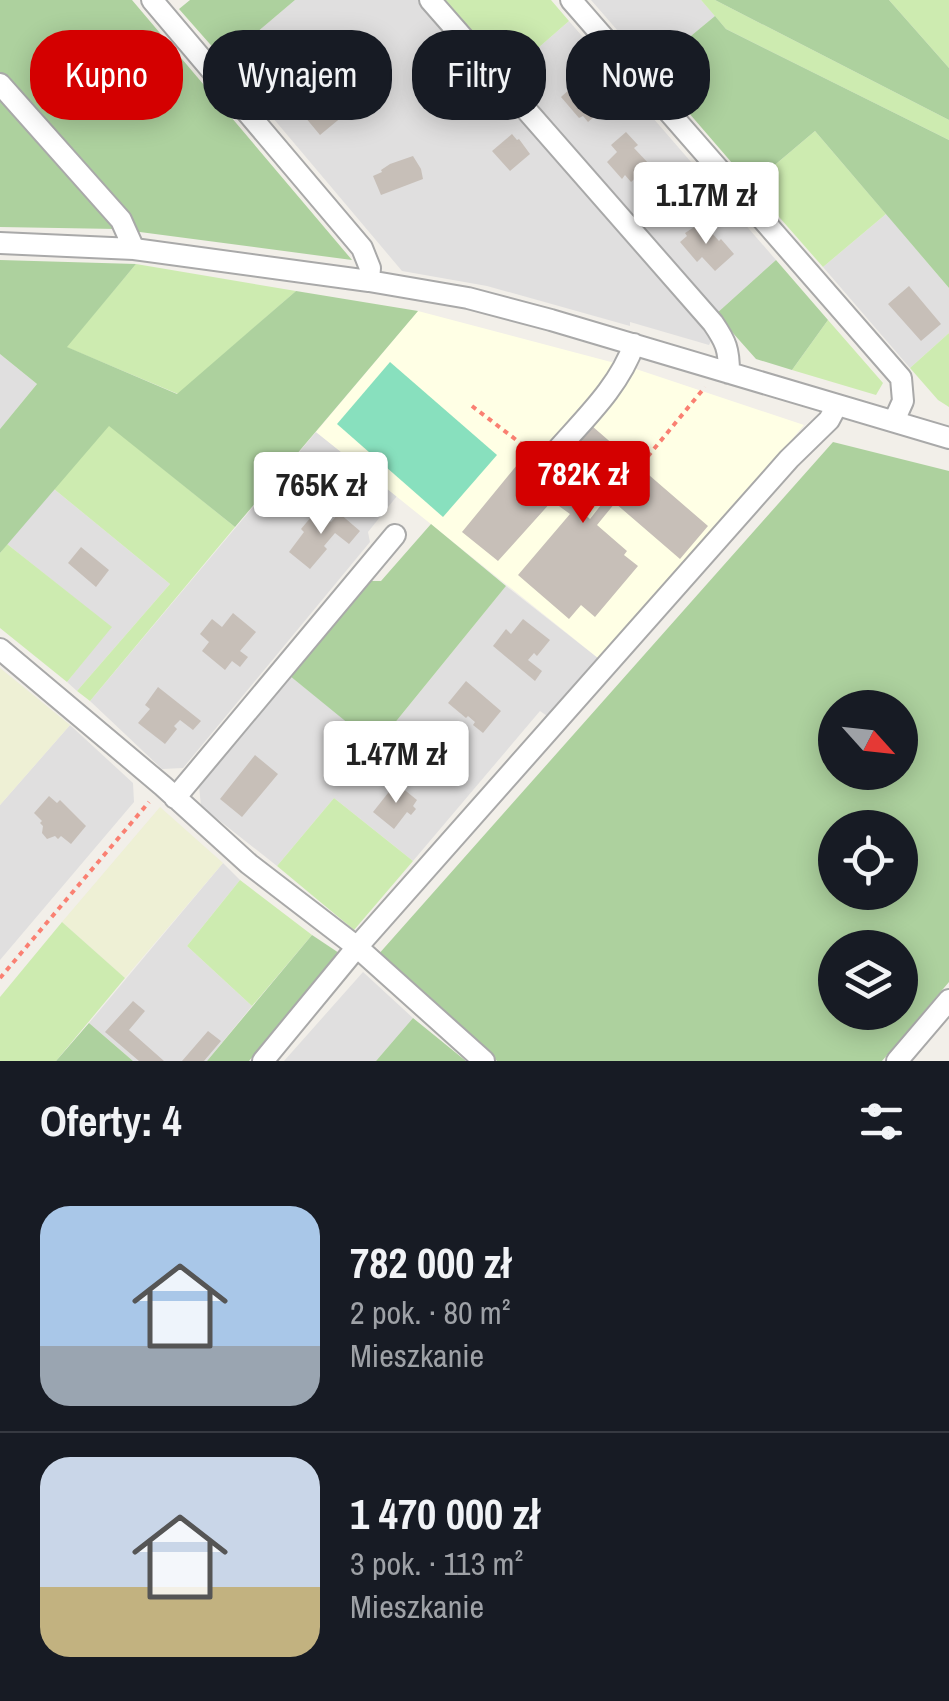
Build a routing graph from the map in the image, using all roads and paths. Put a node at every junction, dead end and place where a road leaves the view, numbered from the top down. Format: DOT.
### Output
graph roads {
  1 [pos="152,0"];
  2 [pos="430,0"];
  3 [pos="571,0"];
  4 [pos="0,84"];
  5 [pos="0,243"];
  6 [pos="134,249"];
  7 [pos="369,281"];
  8 [pos="634,344"];
  9 [pos="729,373"];
  10 [pos="708,382"];
  11 [pos="836,405"];
  12 [pos="472,406"];
  13 [pos="894,421"];
  14 [pos="949,438"];
  15 [pos="550,457"];
  16 [pos="636,472"];
  17 [pos="395,535"];
  18 [pos="0,649"];
  19 [pos="169,792"];
  20 [pos="357,948"];
  21 [pos="0,978"];
  22 [pos="949,1000"];
  23 [pos="263,1061"];
  24 [pos="484,1061"];
  25 [pos="897,1061"];
  1 -- 7 [label="street"];
  2 -- 9 [label="street"];
  3 -- 13 [label="street"];
  4 -- 6 [label="street"];
  5 -- 6 [label="street"];
  6 -- 7 [label="street"];
  7 -- 8 [label="street"];
  8 -- 9 [label="street"];
  8 -- 15 [label="street"];
  9 -- 11 [label="street"];
  10 -- 16 [label="path"];
  11 -- 13 [label="street"];
  11 -- 20 [label="street"];
  12 -- 15 [label="path"];
  13 -- 14 [label="street"];
  17 -- 19 [label="street"];
  18 -- 19 [label="street"];
  19 -- 20 [label="street"];
  19 -- 21 [label="path"];
  20 -- 23 [label="street"];
  20 -- 24 [label="street"];
  22 -- 25 [label="street"];
}
